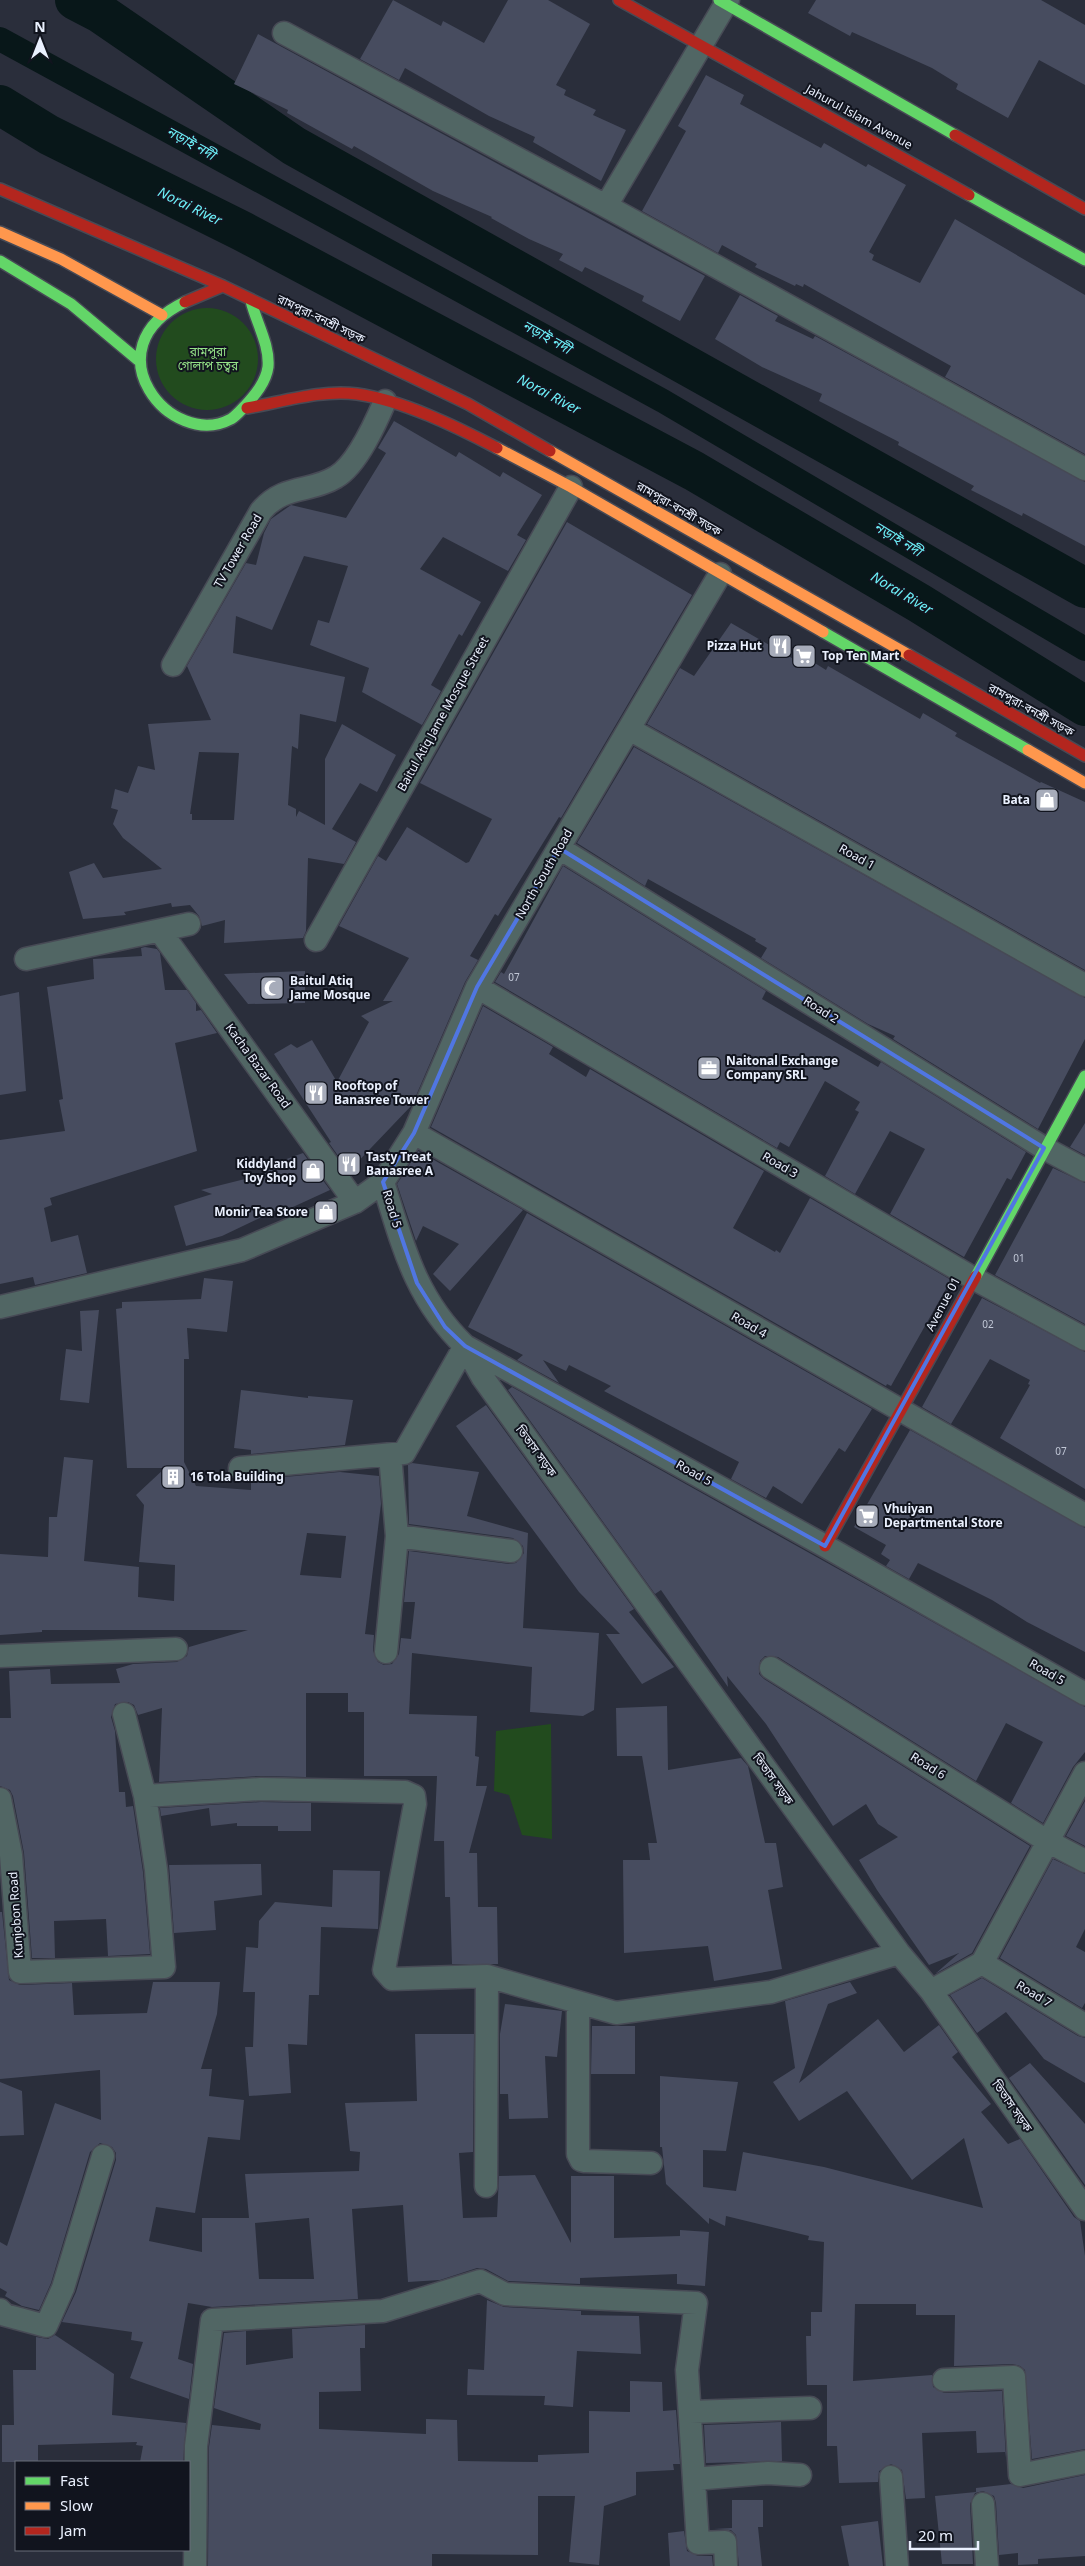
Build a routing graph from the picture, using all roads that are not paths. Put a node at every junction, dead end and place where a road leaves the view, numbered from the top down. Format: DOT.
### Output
graph roads {
  1 [pos="619,0"];
  2 [pos="724,1"];
  3 [pos="284,33"];
  4 [pos="701,45"];
  5 [pos="0,189"];
  6 [pos="606,206"];
  7 [pos="1085,208"];
  8 [pos="0,232"];
  9 [pos="1085,260"];
  10 [pos="0,261"];
  11 [pos="223,286"];
  12 [pos="251,301"];
  13 [pos="162,315"];
  14 [pos="138,360"];
  15 [pos="386,401"];
  16 [pos="247,408"];
  17 [pos="1085,469"];
  18 [pos="571,487"];
  19 [pos="720,574"];
  20 [pos="173,665"];
  21 [pos="629,729"];
  22 [pos="1085,756"];
  23 [pos="1085,783"];
  24 [pos="559,848"];
  25 [pos="189,924"];
  26 [pos="160,931"];
  27 [pos="316,940"];
  28 [pos="26,959"];
  29 [pos="1085,986"];
  30 [pos="477,987"];
  31 [pos="1085,1076"];
  32 [pos="414,1133"];
  33 [pos="1044,1148"];
  34 [pos="1085,1170"];
  35 [pos="384,1182"];
  36 [pos="355,1202"];
  37 [pos="973,1278"];
  38 [pos="0,1307"];
  39 [pos="1085,1339"];
  40 [pos="465,1346"];
  41 [pos="902,1412"];
  42 [pos="390,1455"];
  43 [pos="240,1468"];
  44 [pos="1085,1515"];
  45 [pos="397,1536"];
  46 [pos="825,1546"];
  47 [pos="511,1551"];
  48 [pos="176,1649"];
  49 [pos="386,1652"];
  50 [pos="0,1656"];
  51 [pos="772,1668"];
  52 [pos="1085,1694"];
  53 [pos="124,1714"];
  54 [pos="1085,1773"];
  55 [pos="145,1796"];
  56 [pos="0,1799"];
  57 [pos="1047,1841"];
  58 [pos="1085,1861"];
  59 [pos="900,1953"];
  60 [pos="982,1962"];
  61 [pos="487,1976"];
  62 [pos="931,1991"];
  63 [pos="578,2003"];
  64 [pos="1085,2025"];
  65 [pos="103,2156"];
  66 [pos="651,2163"];
  67 [pos="486,2186"];
  68 [pos="1085,2209"];
  69 [pos="2,2314"];
  70 [pos="944,2380"];
  71 [pos="810,2408"];
  72 [pos="691,2412"];
  73 [pos="1085,2462"];
  74 [pos="800,2475"];
  75 [pos="891,2477"];
  76 [pos="694,2479"];
  77 [pos="983,2504"];
  78 [pos="195,2566"];
  79 [pos="726,2566"];
  80 [pos="897,2566"];
  81 [pos="987,2566"];
  1 -- 4 [label="main road, Jahurul Islam Avenue"];
  2 -- 4 [label="street"];
  2 -- 7 [label="main road"];
  3 -- 6 [label="street"];
  4 -- 6 [label="street"];
  4 -- 9 [label="main road, Jahurul Islam Avenue"];
  5 -- 11 [label="main road"];
  6 -- 17 [label="street"];
  8 -- 13 [label="main road"];
  10 -- 14 [label="main road"];
  11 -- 12 [label="main road"];
  11 -- 13 [label="main road"];
  12 -- 16 [label="main road"];
  12 -- 22 [label="main road, রামপুরা-বনশ্রী সড়ক"];
  13 -- 14 [label="main road"];
  14 -- 16 [label="main road"];
  15 -- 16 [label="main road"];
  15 -- 18 [label="main road"];
  15 -- 20 [label="street, TV Tower Road"];
  18 -- 19 [label="main road"];
  18 -- 27 [label="street, Baitul Atiq Jame Mosque Street"];
  19 -- 21 [label="street, North South Road"];
  19 -- 23 [label="main road"];
  21 -- 24 [label="street, North South Road"];
  21 -- 29 [label="street, Road 1"];
  24 -- 30 [label="street, North South Road"];
  24 -- 33 [label="street, Road 2"];
  25 -- 26 [label="street"];
  26 -- 28 [label="street"];
  26 -- 36 [label="street, Kacha Bazar Road"];
  30 -- 32 [label="street, North South Road"];
  30 -- 37 [label="street, Road 3"];
  31 -- 33 [label="main road, Avenue 01"];
  32 -- 35 [label="street, North South Road"];
  32 -- 41 [label="street, Road 4"];
  33 -- 34 [label="street, Road 2"];
  33 -- 37 [label="main road, Avenue 01"];
  35 -- 36 [label="street"];
  35 -- 40 [label="street, Road 5"];
  36 -- 38 [label="street"];
  37 -- 39 [label="street, Road 3"];
  37 -- 41 [label="main road, Avenue 01"];
  40 -- 42 [label="street"];
  40 -- 46 [label="street, Road 5"];
  40 -- 59 [label="street, তিতাস সড়ক"];
  41 -- 44 [label="street, Road 4"];
  41 -- 46 [label="main road, Avenue 01"];
  42 -- 43 [label="street"];
  42 -- 45 [label="street"];
  45 -- 47 [label="street"];
  45 -- 49 [label="street"];
  46 -- 52 [label="street, Road 5"];
  48 -- 50 [label="street"];
  51 -- 57 [label="street, Road 6"];
  53 -- 55 [label="street"];
  54 -- 57 [label="street"];
  55 -- 56 [label="street, Kunjobon Road"];
  55 -- 61 [label="street"];
  57 -- 58 [label="street, Road 6"];
  57 -- 60 [label="street"];
  59 -- 62 [label="street, তিতাস সড়ক"];
  59 -- 63 [label="street"];
  60 -- 62 [label="street"];
  60 -- 64 [label="street, Road 7"];
  61 -- 63 [label="street"];
  61 -- 67 [label="street"];
  62 -- 68 [label="street, তিতাস সড়ক"];
  63 -- 66 [label="street"];
  65 -- 69 [label="street"];
  70 -- 73 [label="street"];
  71 -- 72 [label="street"];
  72 -- 76 [label="street"];
  72 -- 78 [label="street"];
  74 -- 76 [label="street"];
  75 -- 80 [label="street"];
  76 -- 79 [label="street"];
  77 -- 81 [label="street"];
}
